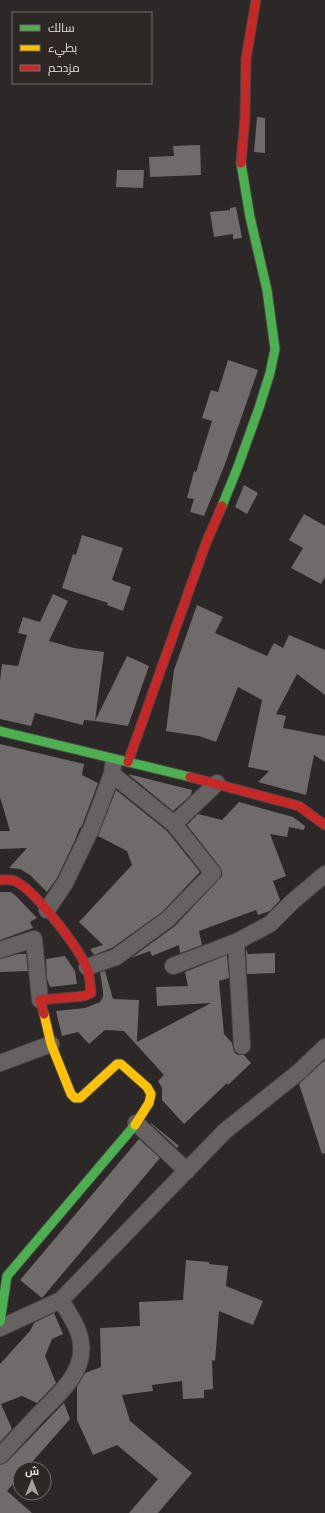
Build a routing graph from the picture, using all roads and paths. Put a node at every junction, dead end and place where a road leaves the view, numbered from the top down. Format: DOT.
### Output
graph roads {
  1 [pos="256,0"];
  2 [pos="0,731"];
  3 [pos="118,765"];
  4 [pos="217,783"];
  5 [pos="299,806"];
  6 [pos="325,812"];
  7 [pos="174,824"];
  8 [pos="325,825"];
  9 [pos="325,874"];
  10 [pos="0,880"];
  11 [pos="47,910"];
  12 [pos="236,942"];
  13 [pos="0,950"];
  14 [pos="173,966"];
  15 [pos="87,967"];
  16 [pos="40,1000"];
  17 [pos="51,1044"];
  18 [pos="242,1046"];
  19 [pos="325,1047"];
  20 [pos="0,1063"];
  21 [pos="136,1123"];
  22 [pos="187,1171"];
  23 [pos="3,1273"];
  24 [pos="61,1300"];
  25 [pos="0,1322"];
  26 [pos="0,1328"];
  27 [pos="0,1456"];
  1 -- 3 [label="street"];
  2 -- 3 [label="street"];
  3 -- 4 [label="street"];
  3 -- 7 [label="street"];
  3 -- 11 [label="street"];
  4 -- 5 [label="street"];
  4 -- 7 [label="street"];
  5 -- 6 [label="street"];
  5 -- 8 [label="street"];
  7 -- 15 [label="street"];
  9 -- 12 [label="street"];
  10 -- 11 [label="street"];
  11 -- 15 [label="street"];
  12 -- 14 [label="street"];
  12 -- 18 [label="street"];
  13 -- 16 [label="street"];
  15 -- 16 [label="street"];
  16 -- 17 [label="street"];
  17 -- 20 [label="street"];
  17 -- 21 [label="street"];
  19 -- 22 [label="street"];
  21 -- 22 [label="street"];
  21 -- 23 [label="street"];
  22 -- 24 [label="street"];
  23 -- 25 [label="street"];
  24 -- 26 [label="street"];
  24 -- 27 [label="street"];
}
